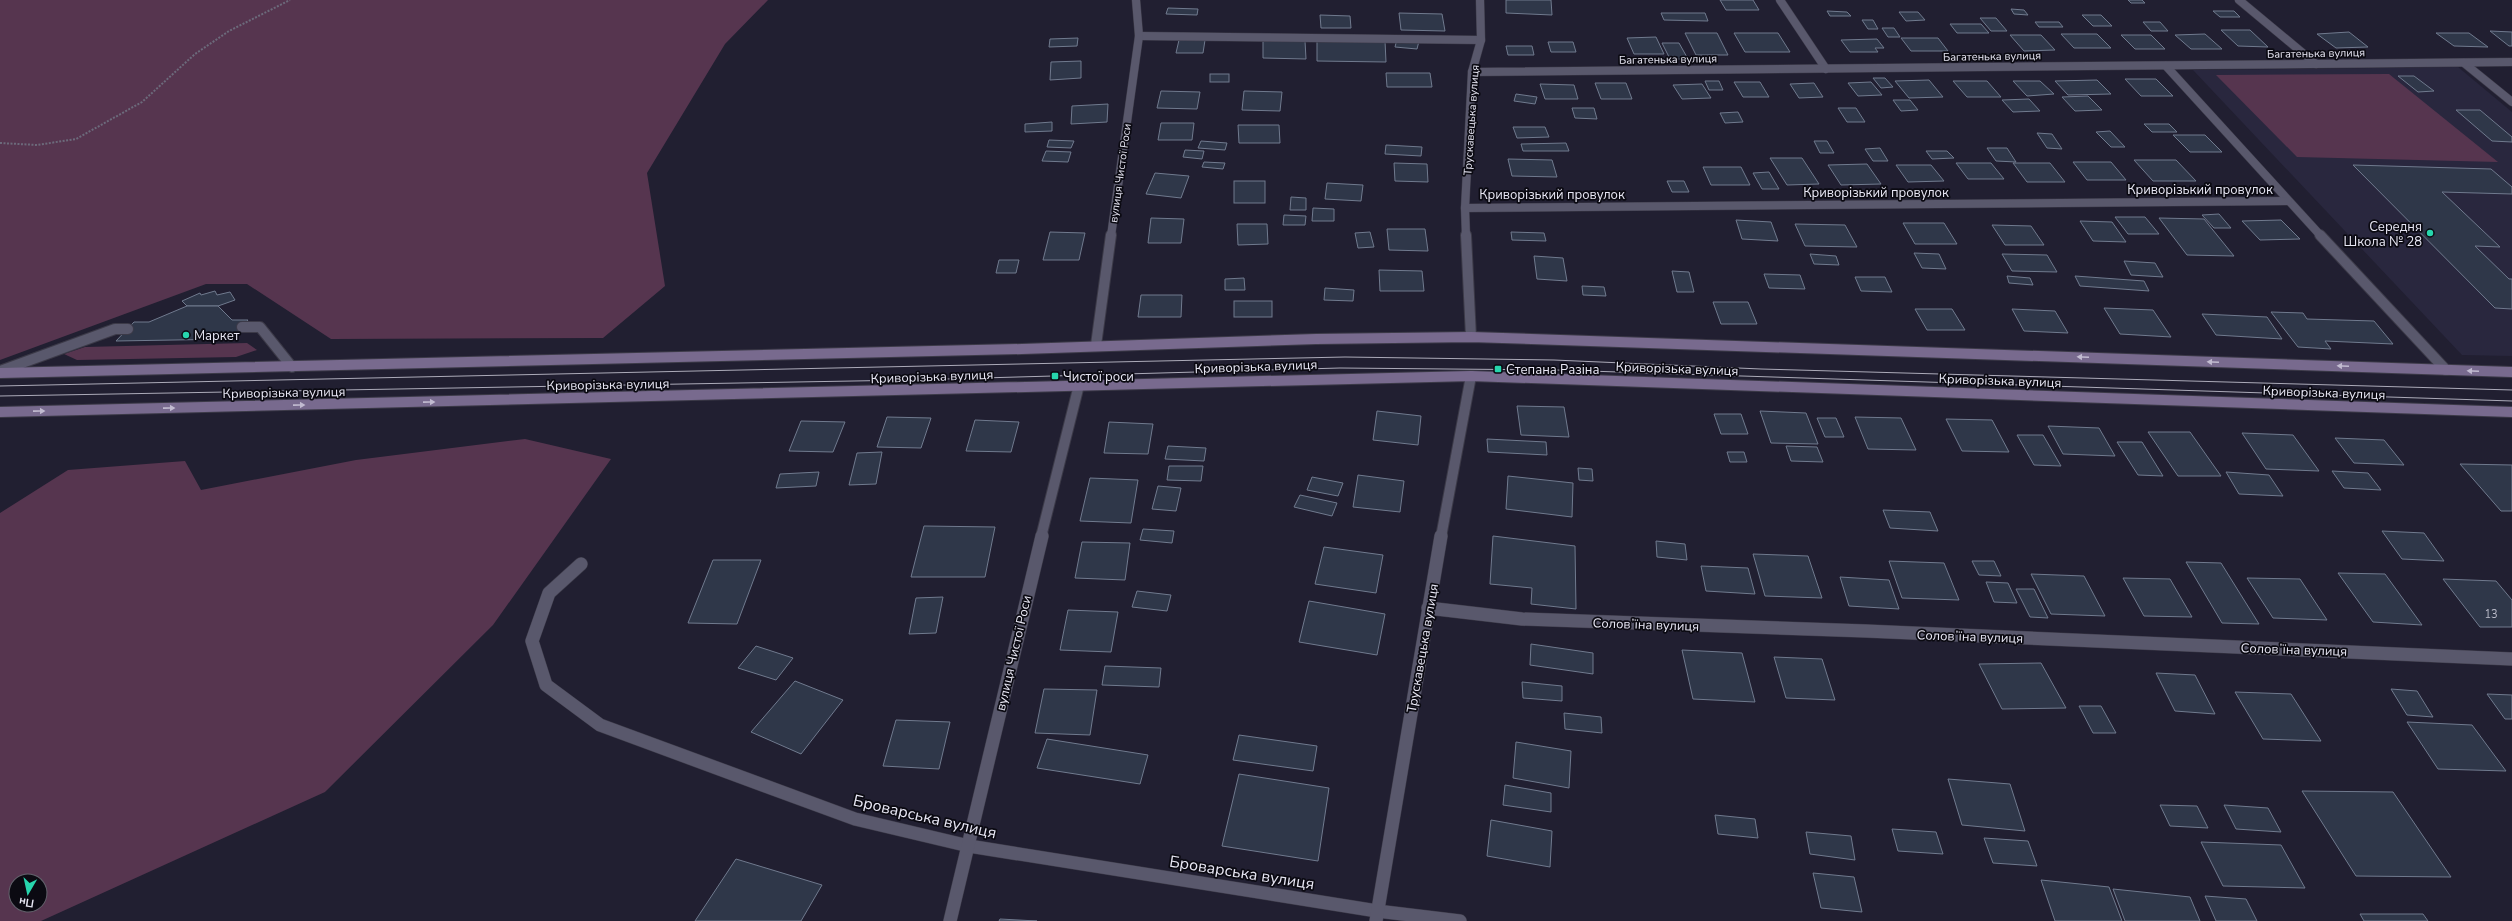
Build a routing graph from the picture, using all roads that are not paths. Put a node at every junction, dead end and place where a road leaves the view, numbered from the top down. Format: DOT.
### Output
graph roads {
  1 [pos="1136,0"];
  2 [pos="1480,0"];
  3 [pos="1780,0"];
  4 [pos="2239,0"];
  5 [pos="1139,36"];
  6 [pos="1481,40"];
  7 [pos="2512,62"];
  8 [pos="2464,63"];
  9 [pos="2316,64"];
  10 [pos="2166,66"];
  11 [pos="1826,69"];
  12 [pos="1472,72"];
  13 [pos="2512,102"];
  14 [pos="2288,201"];
  15 [pos="1465,208"];
  16 [pos="242,327"];
  17 [pos="128,329"];
  18 [pos="1471,337"];
  19 [pos="1096,345"];
  20 [pos="292,367"];
  21 [pos="2446,370"];
  22 [pos="0,372"];
  23 [pos="2512,372"];
  24 [pos="1471,376"];
  25 [pos="1078,385"];
  26 [pos="0,412"];
  27 [pos="2512,412"];
  28 [pos="581,564"];
  29 [pos="1428,608"];
  30 [pos="2512,659"];
  31 [pos="969,846"];
  32 [pos="1376,916"];
  33 [pos="950,921"];
  34 [pos="1460,921"];
  1 -- 5 [label="street, вулиця Чистої Роси"];
  2 -- 6 [label="street, Трускавецька вулиця"];
  3 -- 11 [label="street"];
  4 -- 9 [label="street"];
  5 -- 6 [label="street"];
  5 -- 19 [label="street, вулиця Чистої Роси"];
  6 -- 12 [label="street, Трускавецька вулиця"];
  7 -- 8 [label="street, Багатенька вулиця"];
  8 -- 9 [label="street, Багатенька вулиця"];
  8 -- 13 [label="street"];
  9 -- 10 [label="street, Багатенька вулиця"];
  10 -- 11 [label="street, Багатенька вулиця"];
  10 -- 14 [label="street"];
  11 -- 12 [label="street, Багатенька вулиця"];
  12 -- 15 [label="street, Трускавецька вулиця"];
  14 -- 15 [label="street, Криворізький провулок"];
  14 -- 21 [label="street"];
  15 -- 18 [label="street, Трускавецька вулиця"];
  16 -- 20 [label="street"];
  17 -- 22 [label="street"];
  18 -- 19 [label="main road, Криворізька вулиця"];
  21 -- 18 [label="main road, Криворізька вулиця, one-way"];
  19 -- 20 [label="main road, Криворізька вулиця"];
  20 -- 22 [label="main road, Криворізька вулиця"];
  23 -- 21 [label="main road, Криворізька вулиця, one-way"];
  24 -- 25 [label="main road, Криворізька вулиця"];
  24 -- 27 [label="main road, Криворізька вулиця"];
  24 -- 29 [label="street, Трускавецька вулиця"];
  26 -- 25 [label="main road, Криворізька вулиця, one-way"];
  25 -- 31 [label="street, вулиця Чистої Роси"];
  28 -- 31 [label="street, Броварська вулиця"];
  29 -- 30 [label="street, Соловʼїна вулиця"];
  29 -- 32 [label="street, Трускавецька вулиця"];
  31 -- 32 [label="street, Броварська вулиця"];
  31 -- 33 [label="street, вулиця Чистої Роси"];
  32 -- 34 [label="street, Броварська вулиця"];
}
